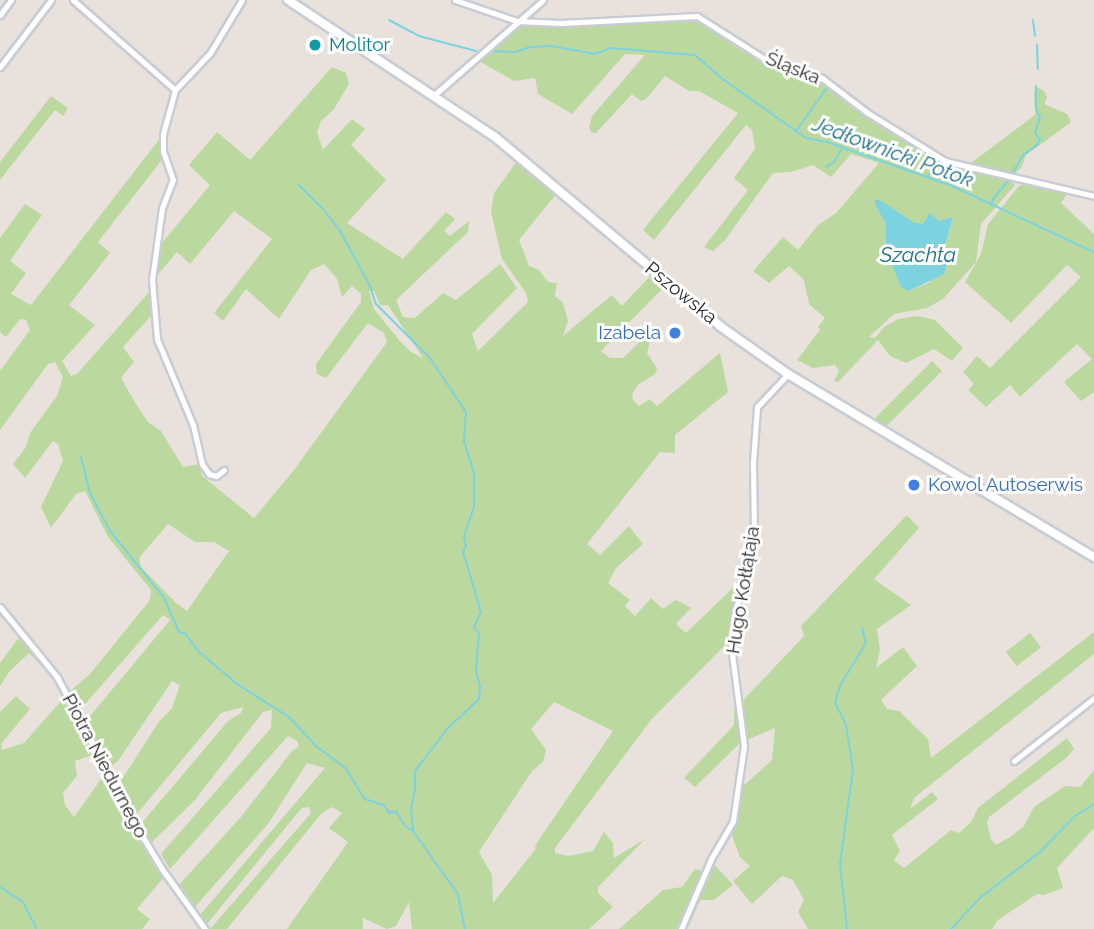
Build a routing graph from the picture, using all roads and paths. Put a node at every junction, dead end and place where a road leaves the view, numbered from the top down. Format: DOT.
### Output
graph roads {
  1 [pos="11,0"];
  2 [pos="51,0"];
  3 [pos="73,0"];
  4 [pos="242,0"];
  5 [pos="288,0"];
  6 [pos="455,0"];
  7 [pos="543,0"];
  8 [pos="0,15"];
  9 [pos="517,21"];
  10 [pos="0,68"];
  11 [pos="175,90"];
  12 [pos="433,96"];
  13 [pos="1094,196"];
  14 [pos="788,374"];
  15 [pos="224,470"];
  16 [pos="1094,557"];
  17 [pos="0,607"];
  18 [pos="1094,698"];
  19 [pos="1014,761"];
  20 [pos="205,929"];
  21 [pos="681,929"];
  1 -- 8 [label="street"];
  2 -- 10 [label="street"];
  3 -- 11 [label="street"];
  4 -- 11 [label="street"];
  5 -- 12 [label="main road, Pszowska"];
  6 -- 9 [label="street, Śląska"];
  7 -- 9 [label="street"];
  9 -- 12 [label="street"];
  9 -- 13 [label="street, Śląska"];
  11 -- 15 [label="street"];
  12 -- 14 [label="main road, Pszowska"];
  14 -- 16 [label="main road, Pszowska"];
  14 -- 21 [label="street, Hugo Kołłątaja"];
  17 -- 20 [label="street, Piotra Niedurnego"];
  18 -- 19 [label="street"];
}
